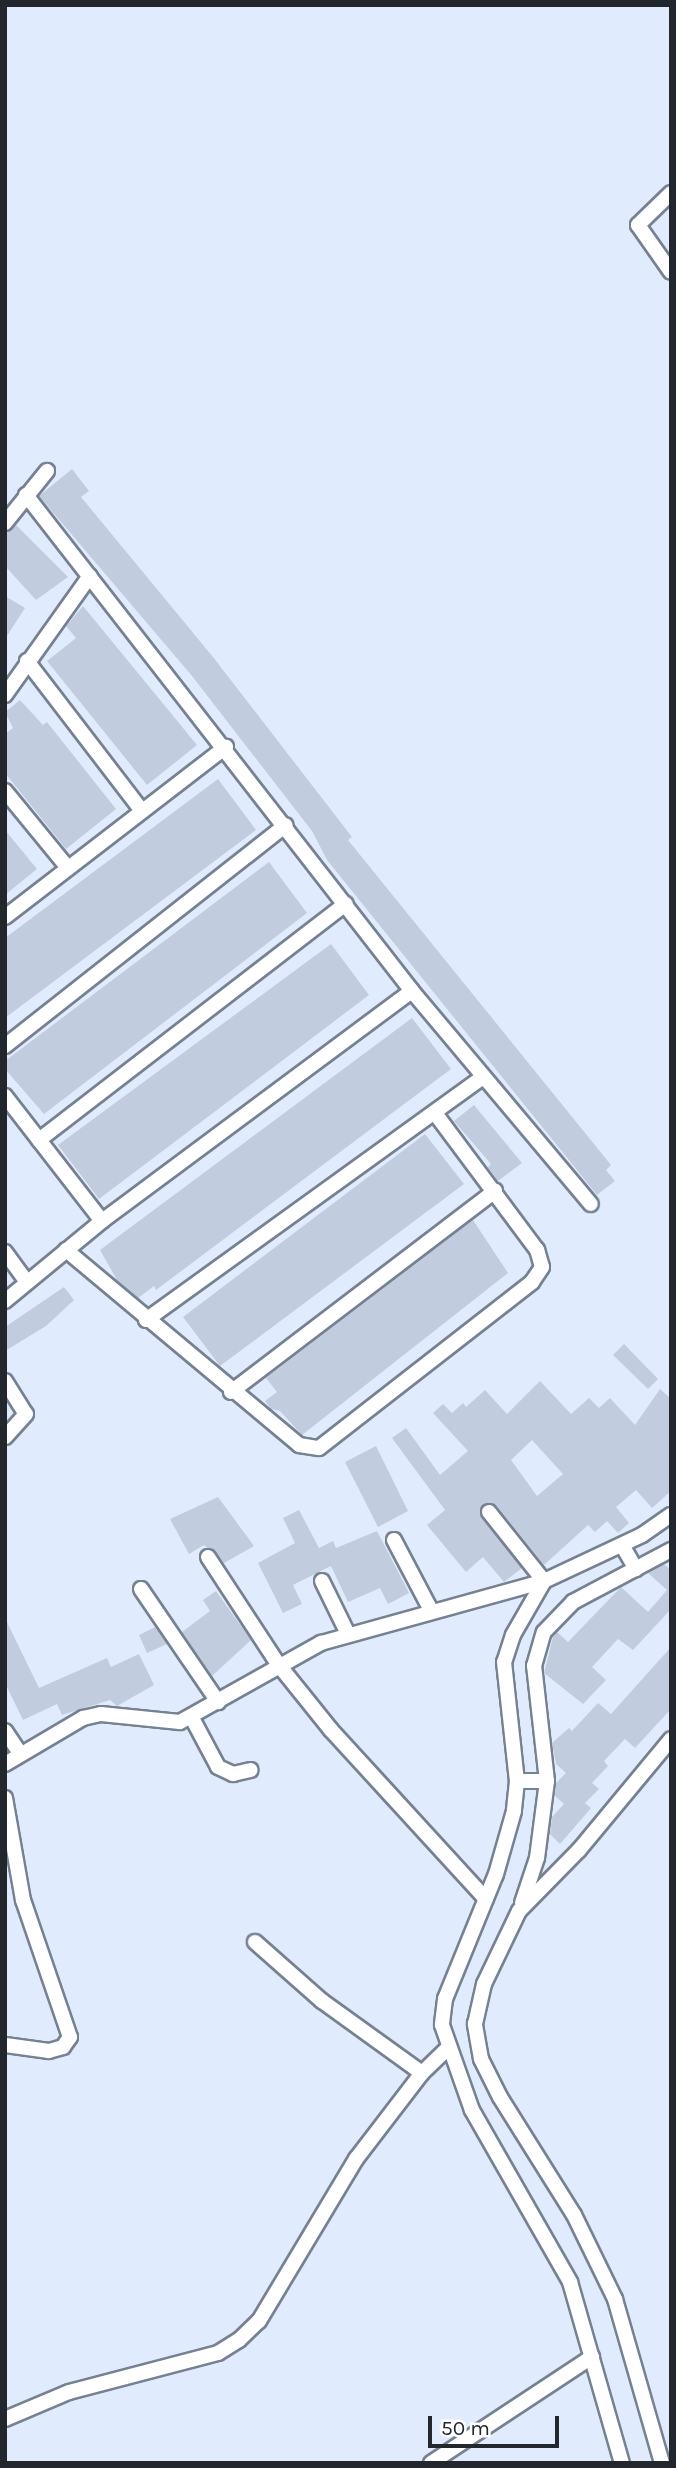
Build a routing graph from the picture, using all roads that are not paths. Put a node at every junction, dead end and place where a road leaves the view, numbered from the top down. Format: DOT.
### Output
graph roads {
  1 [pos="671,194"];
  2 [pos="671,272"];
  3 [pos="47,471"];
  4 [pos="26,495"];
  5 [pos="5,523"];
  6 [pos="90,576"];
  7 [pos="27,661"];
  8 [pos="5,695"];
  9 [pos="226,747"];
  10 [pos="5,791"];
  11 [pos="142,811"];
  12 [pos="286,825"];
  13 [pos="68,868"];
  14 [pos="346,904"];
  15 [pos="5,917"];
  16 [pos="412,991"];
  17 [pos="5,1046"];
  18 [pos="483,1077"];
  19 [pos="5,1096"];
  20 [pos="435,1113"];
  21 [pos="39,1140"];
  22 [pos="495,1191"];
  23 [pos="591,1204"];
  24 [pos="102,1221"];
  25 [pos="66,1250"];
  26 [pos="5,1252"];
  27 [pos="27,1282"];
  28 [pos="5,1301"];
  29 [pos="146,1320"];
  30 [pos="5,1381"];
  31 [pos="231,1392"];
  32 [pos="5,1437"];
  33 [pos="489,1512"];
  34 [pos="671,1515"];
  35 [pos="394,1540"];
  36 [pos="671,1550"];
  37 [pos="208,1557"];
  38 [pos="630,1558"];
  39 [pos="322,1581"];
  40 [pos="544,1581"];
  41 [pos="141,1589"];
  42 [pos="432,1612"];
  43 [pos="348,1634"];
  44 [pos="278,1664"];
  45 [pos="218,1702"];
  46 [pos="192,1718"];
  47 [pos="5,1731"];
  48 [pos="671,1739"];
  49 [pos="20,1753"];
  50 [pos="5,1764"];
  51 [pos="251,1770"];
  52 [pos="533,1781"];
  53 [pos="5,1798"];
  54 [pos="486,1899"];
  55 [pos="519,1911"];
  56 [pos="255,1942"];
  57 [pos="5,2045"];
  58 [pos="448,2049"];
  59 [pos="422,2073"];
  60 [pos="592,2357"];
  61 [pos="5,2419"];
  62 [pos="431,2463"];
  63 [pos="622,2463"];
  64 [pos="662,2463"];
  1 -- 2 [label="street"];
  3 -- 4 [label="street"];
  4 -- 5 [label="street"];
  4 -- 6 [label="street"];
  6 -- 7 [label="street"];
  6 -- 9 [label="street"];
  7 -- 8 [label="street"];
  7 -- 11 [label="street"];
  9 -- 11 [label="street"];
  9 -- 12 [label="street"];
  10 -- 13 [label="street"];
  11 -- 13 [label="street"];
  12 -- 14 [label="street"];
  12 -- 17 [label="street"];
  13 -- 15 [label="street"];
  14 -- 16 [label="street"];
  14 -- 21 [label="street"];
  16 -- 18 [label="street"];
  16 -- 24 [label="street"];
  18 -- 20 [label="street"];
  18 -- 23 [label="street"];
  19 -- 21 [label="street"];
  20 -- 22 [label="street"];
  20 -- 29 [label="street"];
  21 -- 24 [label="street"];
  22 -- 31 [label="street"];
  22 -- 31 [label="street"];
  24 -- 25 [label="street"];
  25 -- 27 [label="street"];
  25 -- 29 [label="street"];
  26 -- 27 [label="street"];
  27 -- 28 [label="street"];
  29 -- 31 [label="street"];
  30 -- 32 [label="street"];
  33 -- 40 [label="street"];
  34 -- 38 [label="street"];
  35 -- 42 [label="street"];
  36 -- 38 [label="street"];
  37 -- 44 [label="street"];
  38 -- 40 [label="street"];
  38 -- 52 [label="street"];
  39 -- 43 [label="street"];
  40 -- 42 [label="street"];
  40 -- 52 [label="street"];
  41 -- 45 [label="street"];
  42 -- 43 [label="street"];
  43 -- 44 [label="street"];
  44 -- 45 [label="street"];
  44 -- 54 [label="street"];
  45 -- 46 [label="street"];
  46 -- 49 [label="street"];
  46 -- 51 [label="street"];
  47 -- 49 [label="street"];
  48 -- 55 [label="street"];
  49 -- 50 [label="street"];
  52 -- 54 [label="street"];
  52 -- 55 [label="street"];
  53 -- 57 [label="street"];
  54 -- 58 [label="street"];
  55 -- 64 [label="street"];
  56 -- 59 [label="street"];
  58 -- 59 [label="street"];
  58 -- 60 [label="street"];
  59 -- 61 [label="street"];
  60 -- 62 [label="street"];
  60 -- 63 [label="street"];
}
